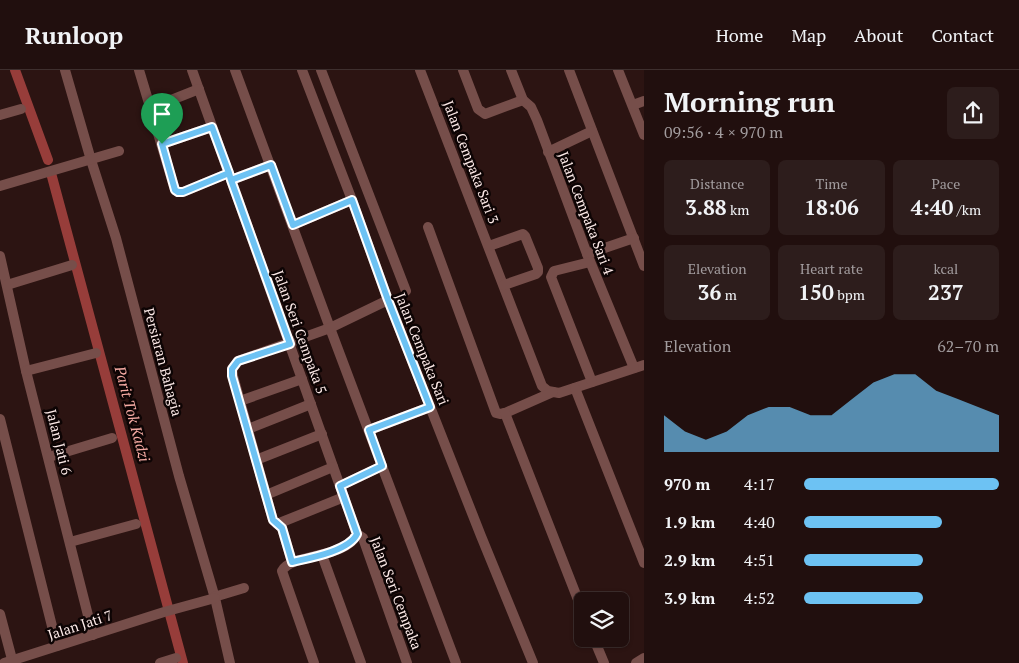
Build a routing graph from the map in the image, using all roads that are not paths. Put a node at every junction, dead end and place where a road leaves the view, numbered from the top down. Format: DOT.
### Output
graph roads {
  1 [pos="65,70"];
  2 [pos="139,70"];
  3 [pos="192,70"];
  4 [pos="236,70"];
  5 [pos="302,70"];
  6 [pos="321,70"];
  7 [pos="420,70"];
  8 [pos="463,70"];
  9 [pos="511,70"];
  10 [pos="569,70"];
  11 [pos="618,70"];
  12 [pos="199,89"];
  13 [pos="523,100"];
  14 [pos="644,101"];
  15 [pos="632,105"];
  16 [pos="151,108"];
  17 [pos="21,109"];
  18 [pos="0,116"];
  19 [pos="212,127"];
  20 [pos="643,129"];
  21 [pos="592,131"];
  22 [pos="162,144"];
  23 [pos="119,151"];
  24 [pos="548,152"];
  25 [pos="90,160"];
  26 [pos="271,165"];
  27 [pos="230,176"];
  28 [pos="0,186"];
  29 [pos="352,200"];
  30 [pos="293,225"];
  31 [pos="428,227"];
  32 [pos="634,238"];
  33 [pos="489,246"];
  34 [pos="0,256"];
  35 [pos="588,258"];
  36 [pos="72,266"];
  37 [pos="644,266"];
  38 [pos="8,285"];
  39 [pos="504,285"];
  40 [pos="406,291"];
  41 [pos="388,300"];
  42 [pos="330,328"];
  43 [pos="290,344"];
  44 [pos="96,353"];
  45 [pos="639,367"];
  46 [pos="26,371"];
  47 [pos="302,379"];
  48 [pos="592,382"];
  49 [pos="575,388"];
  50 [pos="553,392"];
  51 [pos="240,401"];
  52 [pos="311,404"];
  53 [pos="430,407"];
  54 [pos="505,413"];
  55 [pos="0,419"];
  56 [pos="248,429"];
  57 [pos="369,430"];
  58 [pos="322,434"];
  59 [pos="112,438"];
  60 [pos="49,457"];
  61 [pos="256,460"];
  62 [pos="382,466"];
  63 [pos="333,467"];
  64 [pos="340,486"];
  65 [pos="266,495"];
  66 [pos="344,497"];
  67 [pos="136,524"];
  68 [pos="277,524"];
  69 [pos="357,534"];
  70 [pos="70,542"];
  71 [pos="322,555"];
  72 [pos="292,562"];
  73 [pos="644,563"];
  74 [pos="244,588"];
  75 [pos="575,592"];
  76 [pos="214,598"];
  77 [pos="0,614"];
  78 [pos="93,635"];
  79 [pos="57,646"];
  80 [pos="597,647"];
  81 [pos="176,658"];
  82 [pos="644,658"];
  83 [pos="10,662"];
  84 [pos="405,662"];
  85 [pos="160,663"];
  86 [pos="230,663"];
  87 [pos="314,663"];
  88 [pos="361,663"];
  89 [pos="456,663"];
  90 [pos="534,663"];
  91 [pos="604,663"];
  92 [pos="636,663"];
  1 -- 25 [label="street, Persiaran Bahagia"];
  2 -- 16 [label="street"];
  3 -- 12 [label="street, Jalan Seri Cempaka 5"];
  4 -- 26 [label="street"];
  5 -- 29 [label="street, Jalan Cempaka Sari"];
  6 -- 40 [label="street"];
  7 -- 33 [label="street, Jalan Cempaka Sari 3"];
  8 -- 13 [label="street"];
  9 -- 13 [label="street, Jalan Cempaka Sari 4"];
  10 -- 21 [label="street"];
  11 -- 15 [label="street"];
  12 -- 16 [label="street"];
  12 -- 19 [label="street, Jalan Seri Cempaka 5"];
  13 -- 24 [label="street, Jalan Cempaka Sari 4"];
  14 -- 15 [label="street"];
  15 -- 20 [label="street"];
  16 -- 22 [label="street"];
  17 -- 18 [label="street"];
  19 -- 22 [label="street"];
  19 -- 27 [label="street, Jalan Seri Cempaka 5"];
  21 -- 24 [label="street"];
  21 -- 32 [label="street"];
  22 -- 27 [label="street"];
  23 -- 25 [label="street"];
  24 -- 35 [label="street, Jalan Cempaka Sari 4"];
  25 -- 28 [label="street"];
  25 -- 76 [label="street, Persiaran Bahagia"];
  26 -- 27 [label="street"];
  26 -- 30 [label="street"];
  27 -- 43 [label="street, Jalan Seri Cempaka 5"];
  29 -- 30 [label="street"];
  29 -- 41 [label="street, Jalan Cempaka Sari"];
  30 -- 42 [label="street"];
  31 -- 54 [label="street"];
  32 -- 35 [label="street"];
  32 -- 37 [label="street"];
  33 -- 39 [label="street, Jalan Cempaka Sari 3"];
  33 -- 39 [label="street"];
  34 -- 38 [label="street, Jalan Jati 6"];
  35 -- 45 [label="street, Jalan Cempaka Sari 4"];
  35 -- 48 [label="street"];
  36 -- 38 [label="street"];
  38 -- 46 [label="street, Jalan Jati 6"];
  39 -- 50 [label="street, Jalan Cempaka Sari 3"];
  41 -- 42 [label="street"];
  41 -- 53 [label="street, Jalan Cempaka Sari"];
  42 -- 43 [label="street"];
  42 -- 57 [label="street"];
  43 -- 47 [label="street, Jalan Seri Cempaka 5"];
  43 -- 51 [label="street"];
  44 -- 46 [label="street"];
  45 -- 48 [label="street"];
  46 -- 60 [label="street, Jalan Jati 6"];
  47 -- 51 [label="street"];
  47 -- 52 [label="street, Jalan Seri Cempaka 5"];
  48 -- 49 [label="street"];
  49 -- 50 [label="street"];
  49 -- 73 [label="street"];
  50 -- 54 [label="street"];
  51 -- 56 [label="street"];
  52 -- 56 [label="street"];
  52 -- 58 [label="street, Jalan Seri Cempaka 5"];
  53 -- 57 [label="street"];
  53 -- 90 [label="street, Jalan Cempaka Sari"];
  54 -- 75 [label="street"];
  55 -- 79 [label="street"];
  56 -- 61 [label="street"];
  57 -- 62 [label="street"];
  58 -- 61 [label="street"];
  58 -- 63 [label="street, Jalan Seri Cempaka 5"];
  59 -- 60 [label="street"];
  60 -- 70 [label="street, Jalan Jati 6"];
  61 -- 65 [label="street"];
  62 -- 64 [label="street"];
  62 -- 89 [label="street"];
  63 -- 64 [label="street, Jalan Seri Cempaka 5"];
  63 -- 65 [label="street"];
  64 -- 66 [label="street, Jalan Seri Cempaka 5"];
  65 -- 68 [label="street"];
  66 -- 68 [label="street"];
  66 -- 69 [label="street, Jalan Seri Cempaka 5"];
  67 -- 70 [label="street"];
  68 -- 72 [label="street"];
  69 -- 71 [label="street"];
  69 -- 84 [label="street, Jalan Seri Cempaka"];
  70 -- 78 [label="street, Jalan Jati 6"];
  71 -- 72 [label="street"];
  71 -- 88 [label="street"];
  72 -- 87 [label="street"];
  74 -- 76 [label="street, Jalan Jati 7"];
  76 -- 78 [label="street, Jalan Jati 7"];
  76 -- 86 [label="street, Persiaran Bahagia"];
  77 -- 83 [label="street"];
  78 -- 79 [label="street, Jalan Jati 7"];
  79 -- 83 [label="street, Jalan Jati 7"];
  80 -- 91 [label="street"];
  81 -- 85 [label="street"];
  82 -- 92 [label="street"];
}
